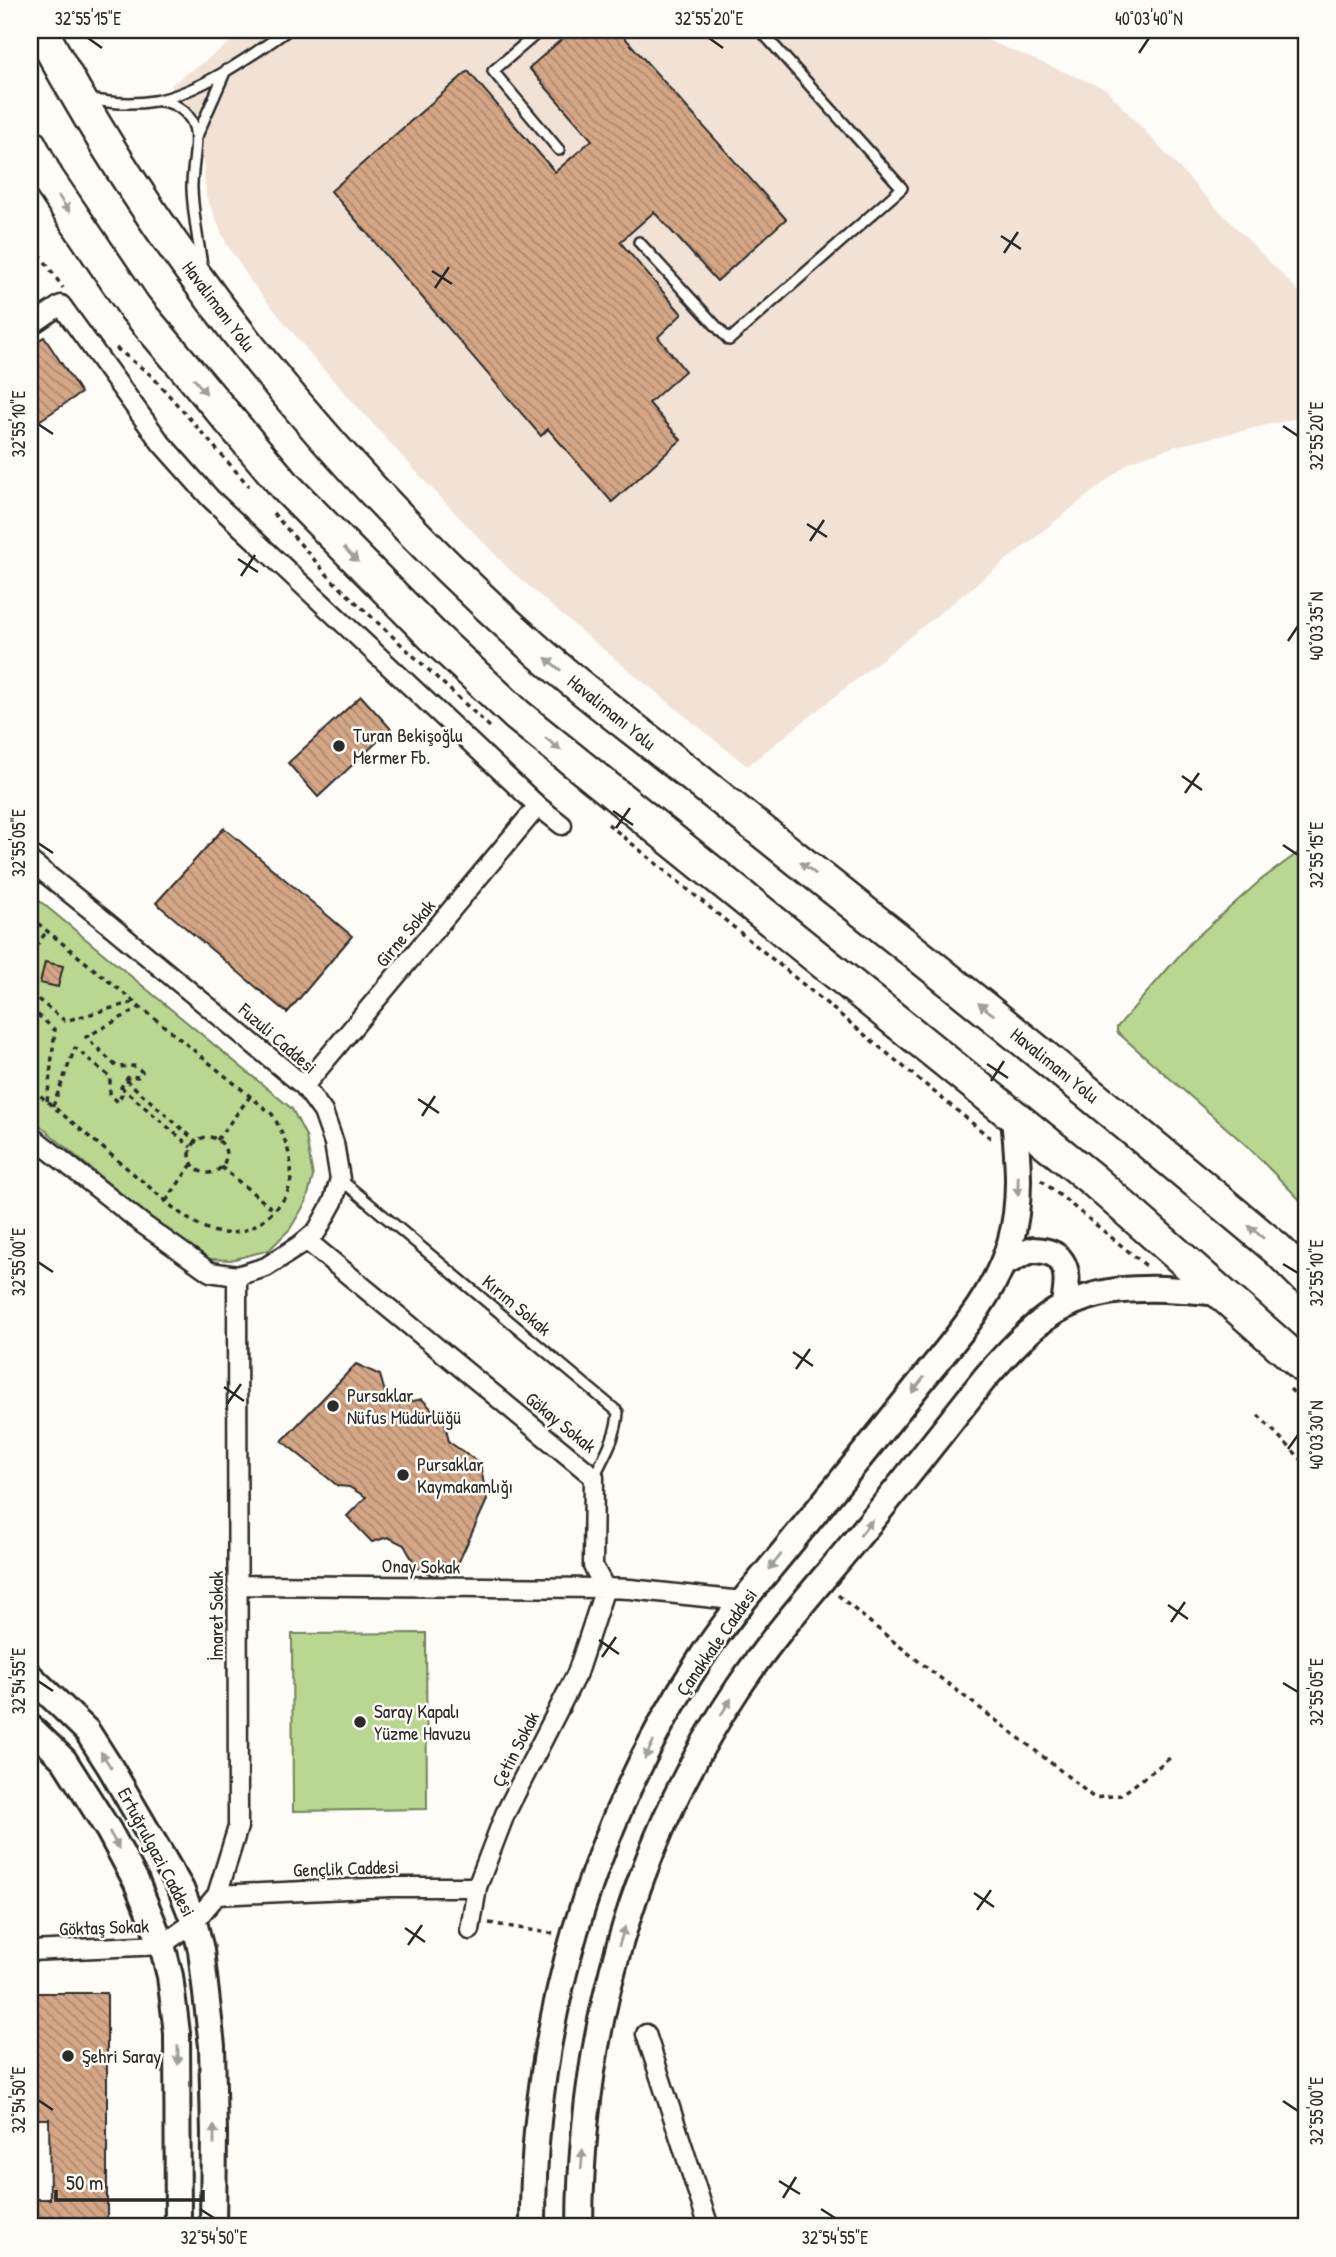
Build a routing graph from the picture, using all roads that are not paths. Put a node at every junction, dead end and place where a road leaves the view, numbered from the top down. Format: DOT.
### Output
graph roads {
  1 [pos="41,30"];
  2 [pos="288,30"];
  3 [pos="541,30"];
  4 [pos="760,30"];
  5 [pos="226,70"];
  6 [pos="78,97"];
  7 [pos="157,101"];
  8 [pos="195,139"];
  9 [pos="30,145"];
  10 [pos="559,150"];
  11 [pos="639,243"];
  12 [pos="205,289"];
  13 [pos="30,326"];
  14 [pos="538,806"];
  15 [pos="562,825"];
  16 [pos="30,861"];
  17 [pos="304,1086"];
  18 [pos="1014,1118"];
  19 [pos="30,1135"];
  20 [pos="340,1179"];
  21 [pos="306,1240"];
  22 [pos="1002,1265"];
  23 [pos="237,1276"];
  24 [pos="1306,1278"];
  25 [pos="1223,1293"];
  26 [pos="1063,1307"];
  27 [pos="1306,1368"];
  28 [pos="594,1477"];
  29 [pos="237,1585"];
  30 [pos="605,1588"];
  31 [pos="742,1601"];
  32 [pos="30,1676"];
  33 [pos="30,1727"];
  34 [pos="477,1887"];
  35 [pos="217,1895"];
  36 [pos="470,1925"];
  37 [pos="178,1934"];
  38 [pos="30,1951"];
  39 [pos="646,2034"];
  40 [pos="178,2227"];
  41 [pos="213,2227"];
  42 [pos="533,2227"];
  43 [pos="580,2227"];
  44 [pos="709,2227"];
  1 -- 6 [label="highway, Havalimanı Yolu"];
  2 -- 5 [label="lane"];
  3 -- 10 [label="lane"];
  4 -- 11 [label="lane"];
  5 -- 7 [label="lane"];
  5 -- 8 [label="lane"];
  6 -- 7 [label="lane"];
  6 -- 12 [label="highway, Havalimanı Yolu"];
  7 -- 8 [label="lane"];
  8 -- 12 [label="lane"];
  9 -- 18 [label="highway, one-way"];
  24 -- 12 [label="highway, Havalimanı Yolu, one-way"];
  13 -- 14 [label="street"];
  14 -- 15 [label="street"];
  14 -- 17 [label="street, Girne Sokak"];
  16 -- 17 [label="street, Fuzuli Caddesi"];
  17 -- 20 [label="street, Fuzuli Caddesi"];
  18 -- 22 [label="main road, Çanakkale Caddesi, one-way"];
  18 -- 25 [label="highway"];
  19 -- 23 [label="street"];
  20 -- 21 [label="street"];
  20 -- 28 [label="lane, Kırım Sokak"];
  21 -- 23 [label="street"];
  21 -- 28 [label="street, Gökay Sokak"];
  22 -- 26 [label="main road"];
  22 -- 31 [label="main road, Çanakkale Caddesi, one-way"];
  23 -- 29 [label="street, İmaret Sokak"];
  25 -- 26 [label="main road"];
  25 -- 27 [label="highway"];
  43 -- 26 [label="main road, one-way"];
  28 -- 30 [label="street, Gökay Sokak"];
  29 -- 30 [label="street, Onay Sokak"];
  29 -- 35 [label="street, İmaret Sokak"];
  30 -- 31 [label="street"];
  30 -- 34 [label="street, Çetin Sokak"];
  31 -- 42 [label="main road, Çanakkale Caddesi, one-way"];
  37 -- 32 [label="main road, Ertuğrulgazi Caddesi, one-way"];
  33 -- 37 [label="main road, Ertuğrulgazi Caddesi, one-way"];
  34 -- 35 [label="street, Gençlik Caddesi"];
  34 -- 36 [label="street, Çetin Sokak"];
  35 -- 37 [label="street, İmaret Sokak"];
  37 -- 38 [label="street, Göktaş Sokak"];
  37 -- 40 [label="main road, Ertuğrulgazi Caddesi, one-way"];
  41 -- 37 [label="main road, Ertuğrulgazi Caddesi, one-way"];
  39 -- 44 [label="street"];
}
